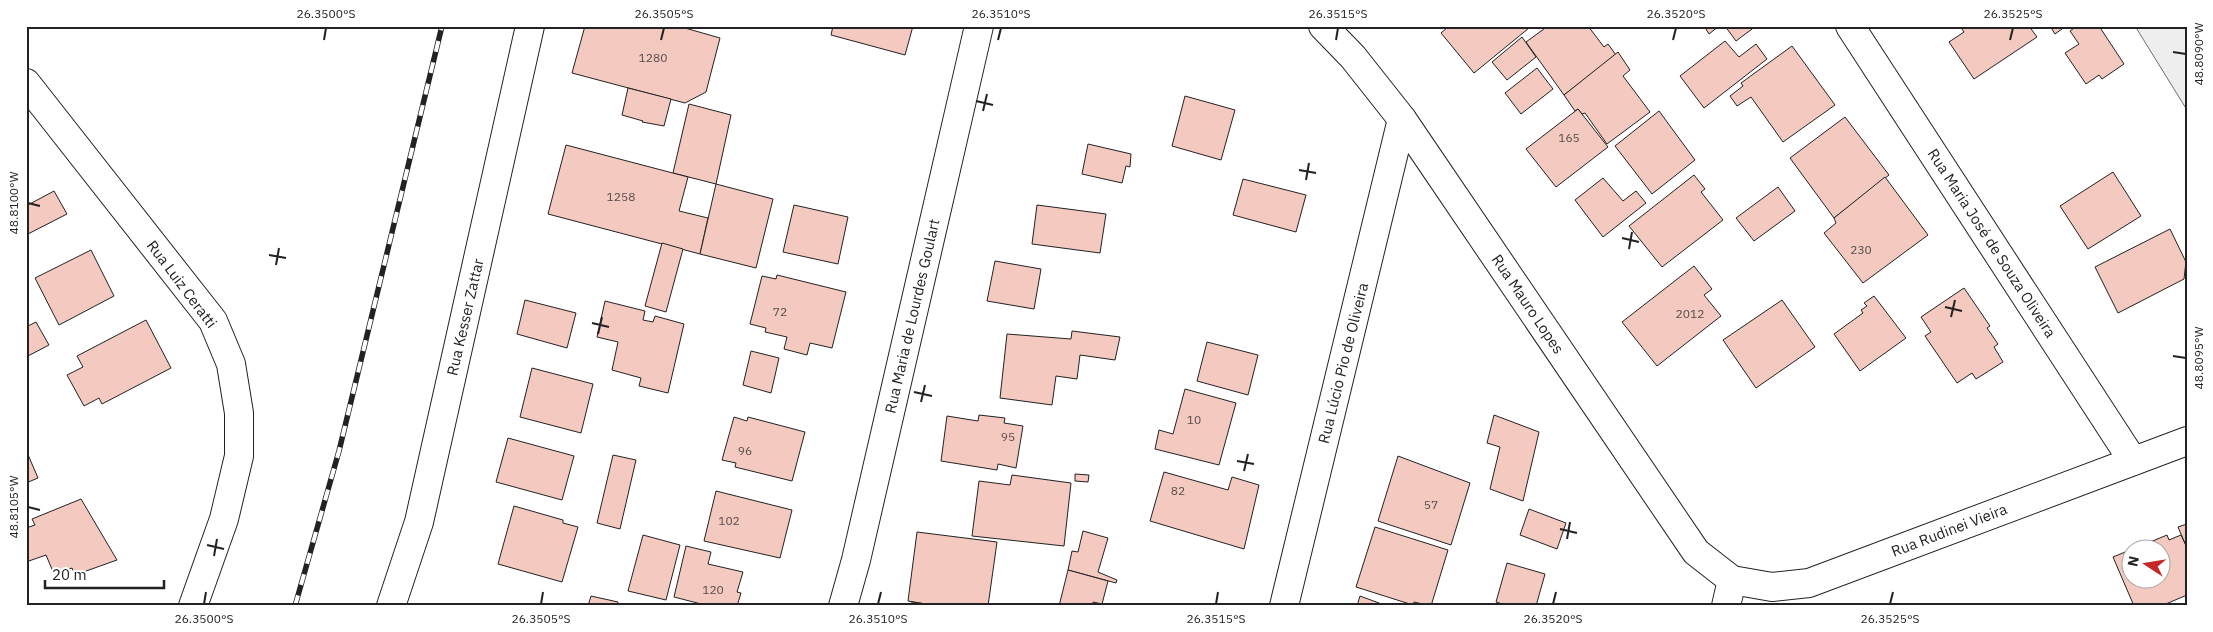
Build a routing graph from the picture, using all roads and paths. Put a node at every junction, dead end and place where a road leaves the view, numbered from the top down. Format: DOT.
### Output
graph roads {
  1 [pos="530,26"];
  2 [pos="979,26"];
  3 [pos="1323,26"];
  4 [pos="1850,26"];
  5 [pos="26,83"];
  6 [pos="1402,119"];
  7 [pos="2187,440"];
  8 [pos="2133,461"];
  9 [pos="1729,593"];
  10 [pos="193,606"];
  11 [pos="391,606"];
  12 [pos="843,606"];
  13 [pos="1284,606"];
  1 -- 11 [label="street, Rua Kesser Zattar"];
  2 -- 12 [label="street, Rua Maria de Lourdes Goulart"];
  3 -- 6 [label="street, Rua Mauro Lopes"];
  4 -- 8 [label="street, Rua Maria José de Souza Oliveira"];
  5 -- 10 [label="street, Rua Luiz Ceratti"];
  6 -- 9 [label="street, Rua Mauro Lopes"];
  6 -- 13 [label="street, Rua Lúcio Pio de Oliveira"];
  7 -- 8 [label="street, Rua Rudinei Vieira"];
  8 -- 9 [label="street, Rua Rudinei Vieira"];
}
